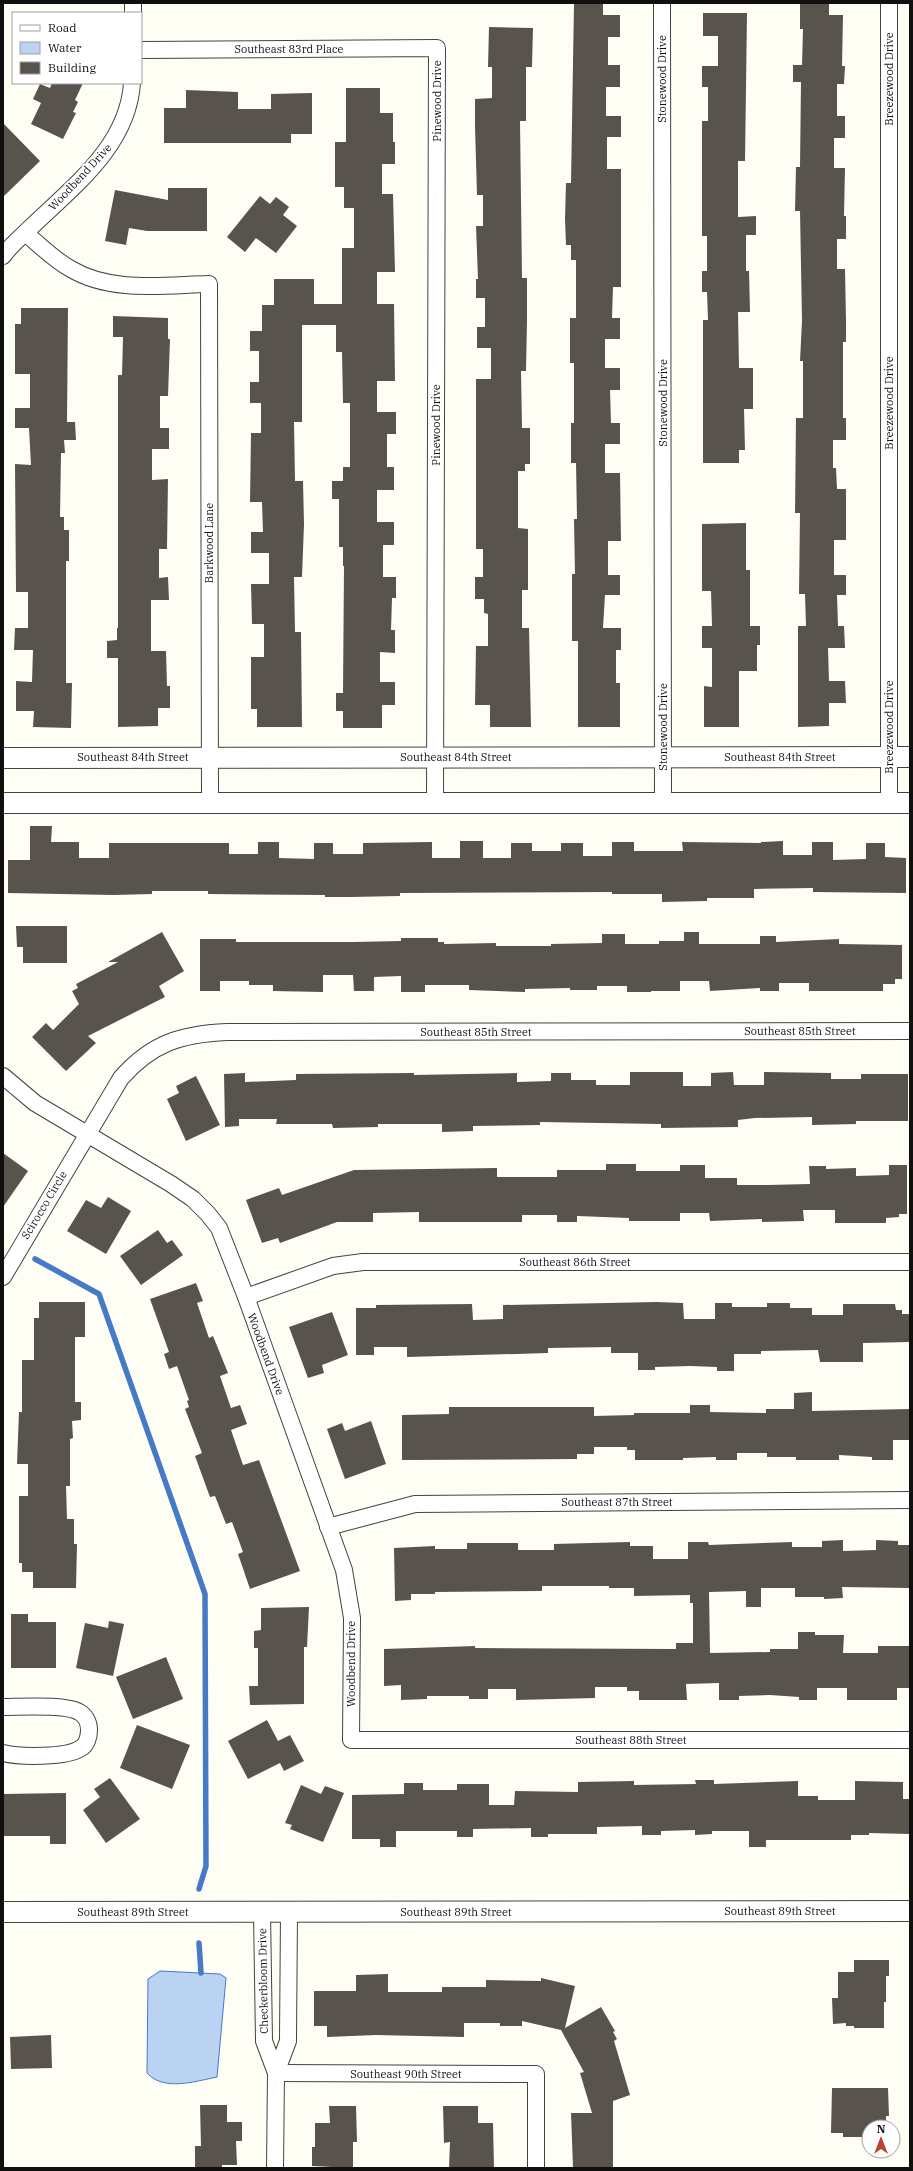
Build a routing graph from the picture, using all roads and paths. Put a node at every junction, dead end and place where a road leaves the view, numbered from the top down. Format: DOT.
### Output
graph roads {
  1 [pos="662,3"];
  2 [pos="889,3"];
  3 [pos="437,48"];
  4 [pos="142,50"];
  5 [pos="132,84"];
  6 [pos="25,233"];
  7 [pos="3,256"];
  8 [pos="435,756"];
  9 [pos="889,756"];
  10 [pos="209,757"];
  11 [pos="663,757"];
  12 [pos="910,757"];
  13 [pos="3,758"];
  14 [pos="210,802"];
  15 [pos="435,802"];
  16 [pos="663,802"];
  17 [pos="3,803"];
  18 [pos="889,803"];
  19 [pos="910,803"];
  20 [pos="910,1031"];
  21 [pos="3,1076"];
  22 [pos="87,1133"];
  23 [pos="910,1262"];
  24 [pos="3,1277"];
  25 [pos="246,1297"];
  26 [pos="910,1500"];
  27 [pos="328,1527"];
  28 [pos="3,1706"];
  29 [pos="351,1740"];
  30 [pos="910,1740"];
  31 [pos="3,1753"];
  32 [pos="910,1911"];
  33 [pos="3,1912"];
  34 [pos="262,1912"];
  35 [pos="289,1912"];
  36 [pos="276,2073"];
  37 [pos="275,2168"];
  38 [pos="536,2168"];
  1 -- 11 [label="street, Stonewood Drive"];
  2 -- 9 [label="street, Breezewood Drive"];
  3 -- 4 [label="street, Southeast 83rd Place"];
  3 -- 8 [label="street, Pinewood Drive"];
  5 -- 6 [label="street, Woodbend Drive"];
  6 -- 7 [label="street, Woodbend Drive"];
  6 -- 10 [label="street, Barkwood Lane"];
  8 -- 10 [label="street, Southeast 84th Street"];
  8 -- 11 [label="street, Southeast 84th Street"];
  8 -- 15 [label="street, Pinewood Drive"];
  9 -- 11 [label="street, Southeast 84th Street"];
  9 -- 12 [label="street, Southeast 84th Street"];
  9 -- 18 [label="street, Breezewood Drive"];
  10 -- 13 [label="street, Southeast 84th Street"];
  10 -- 14 [label="street, Barkwood Lane"];
  11 -- 16 [label="street, Stonewood Drive"];
  14 -- 15 [label="street"];
  14 -- 17 [label="street"];
  15 -- 16 [label="street"];
  16 -- 18 [label="street"];
  18 -- 19 [label="street"];
  20 -- 22 [label="street, Southeast 85th Street"];
  21 -- 22 [label="street, Woodbend Drive"];
  22 -- 24 [label="street, Scirocco Circle"];
  22 -- 25 [label="street, Woodbend Drive"];
  23 -- 25 [label="street, Southeast 86th Street"];
  25 -- 27 [label="street, Woodbend Drive"];
  26 -- 27 [label="street, Southeast 87th Street"];
  27 -- 29 [label="street, Woodbend Drive"];
  28 -- 31 [label="street"];
  29 -- 30 [label="street, Southeast 88th Street"];
  32 -- 35 [label="street, Southeast 89th Street"];
  33 -- 34 [label="street, Southeast 89th Street"];
  34 -- 35 [label="street, Southeast 89th Street"];
  34 -- 36 [label="street, Checkerbloom Drive"];
  35 -- 36 [label="street, Checkerbloom Drive"];
  36 -- 37 [label="street, Checkerbloom Drive"];
  36 -- 38 [label="street, Southeast 90th Street"];
}
